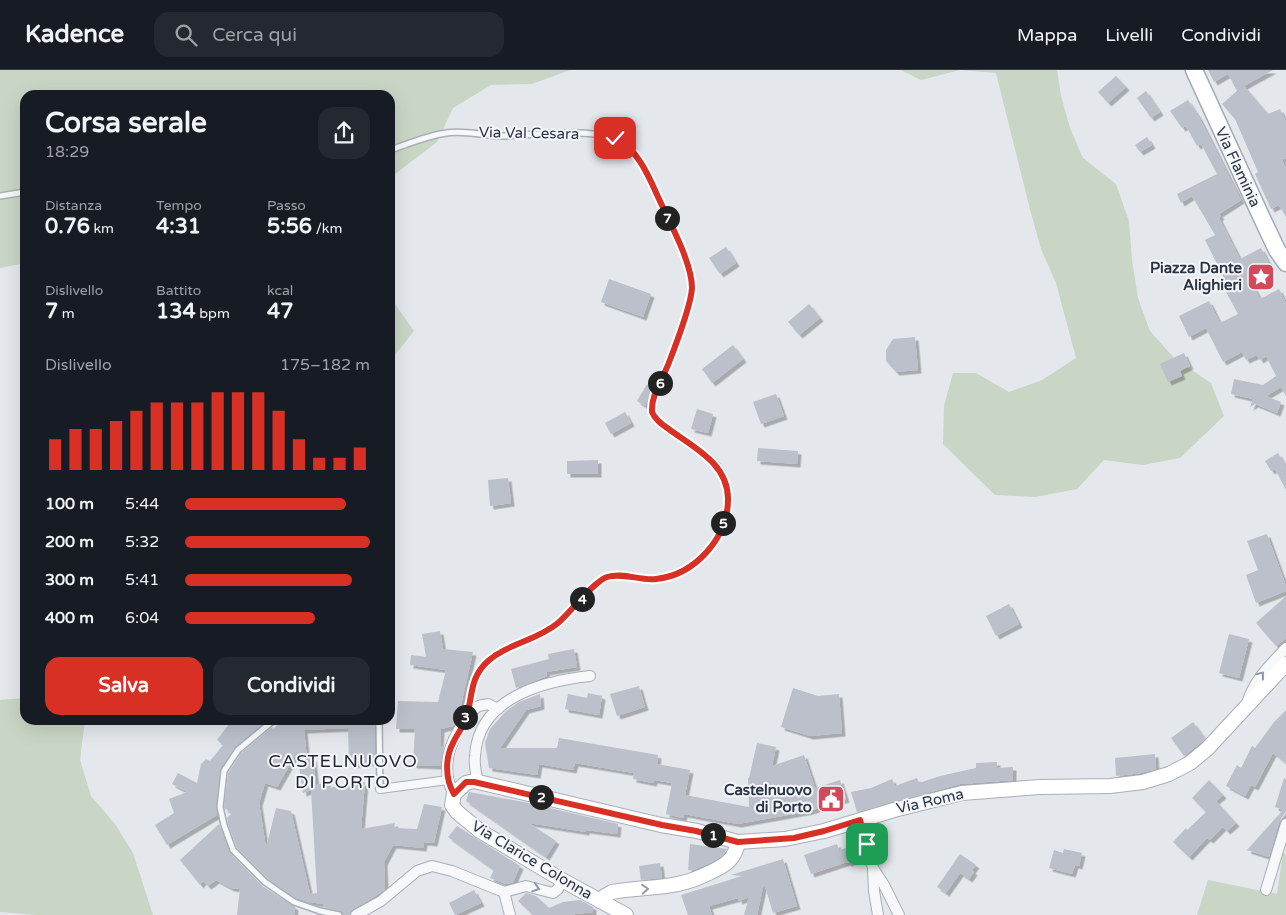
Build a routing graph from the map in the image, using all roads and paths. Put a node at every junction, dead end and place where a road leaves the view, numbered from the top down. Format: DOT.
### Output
graph roads {
  1 [pos="1194,70"];
  2 [pos="395,148"];
  3 [pos="20,193"];
  4 [pos="0,196"];
  5 [pos="1286,263"];
  6 [pos="1286,648"];
  7 [pos="1286,664"];
  8 [pos="590,676"];
  9 [pos="1245,708"];
  10 [pos="498,709"];
  11 [pos="464,722"];
  12 [pos="268,725"];
  13 [pos="379,725"];
  14 [pos="448,780"];
  15 [pos="478,782"];
  16 [pos="380,789"];
  17 [pos="454,794"];
  18 [pos="860,820"];
  19 [pos="1286,824"];
  20 [pos="738,842"];
  21 [pos="873,868"];
  22 [pos="562,880"];
  23 [pos="1266,890"];
  24 [pos="504,892"];
  25 [pos="600,901"];
  26 [pos="339,915"];
  27 [pos="356,915"];
  28 [pos="510,915"];
  29 [pos="626,915"];
  30 [pos="878,915"];
  31 [pos="899,915"];
  1 -- 5 [label="main road, Via Flaminia"];
  2 -- 11 [label="lane, Via Val Cesara"];
  3 -- 4 [label="lane"];
  9 -- 6 [label="street, one-way"];
  7 -- 9 [label="main road, Via Roma"];
  8 -- 10 [label="street"];
  9 -- 18 [label="main road, Via Roma"];
  10 -- 11 [label="street"];
  10 -- 15 [label="street"];
  11 -- 14 [label="street"];
  12 -- 26 [label="lane"];
  13 -- 16 [label="lane"];
  14 -- 16 [label="street"];
  14 -- 17 [label="street"];
  15 -- 17 [label="main road"];
  15 -- 20 [label="main road, Via Roma"];
  17 -- 22 [label="main road, Via Clarice Colonna"];
  18 -- 20 [label="main road, Via Roma"];
  18 -- 21 [label="street"];
  19 -- 23 [label="street"];
  25 -- 20 [label="main road, one-way"];
  21 -- 30 [label="street"];
  21 -- 31 [label="street"];
  24 -- 22 [label="street, one-way"];
  22 -- 25 [label="main road, Via Clarice Colonna"];
  24 -- 27 [label="street"];
  24 -- 28 [label="street"];
  25 -- 29 [label="main road, Via Clarice Colonna"];
}
